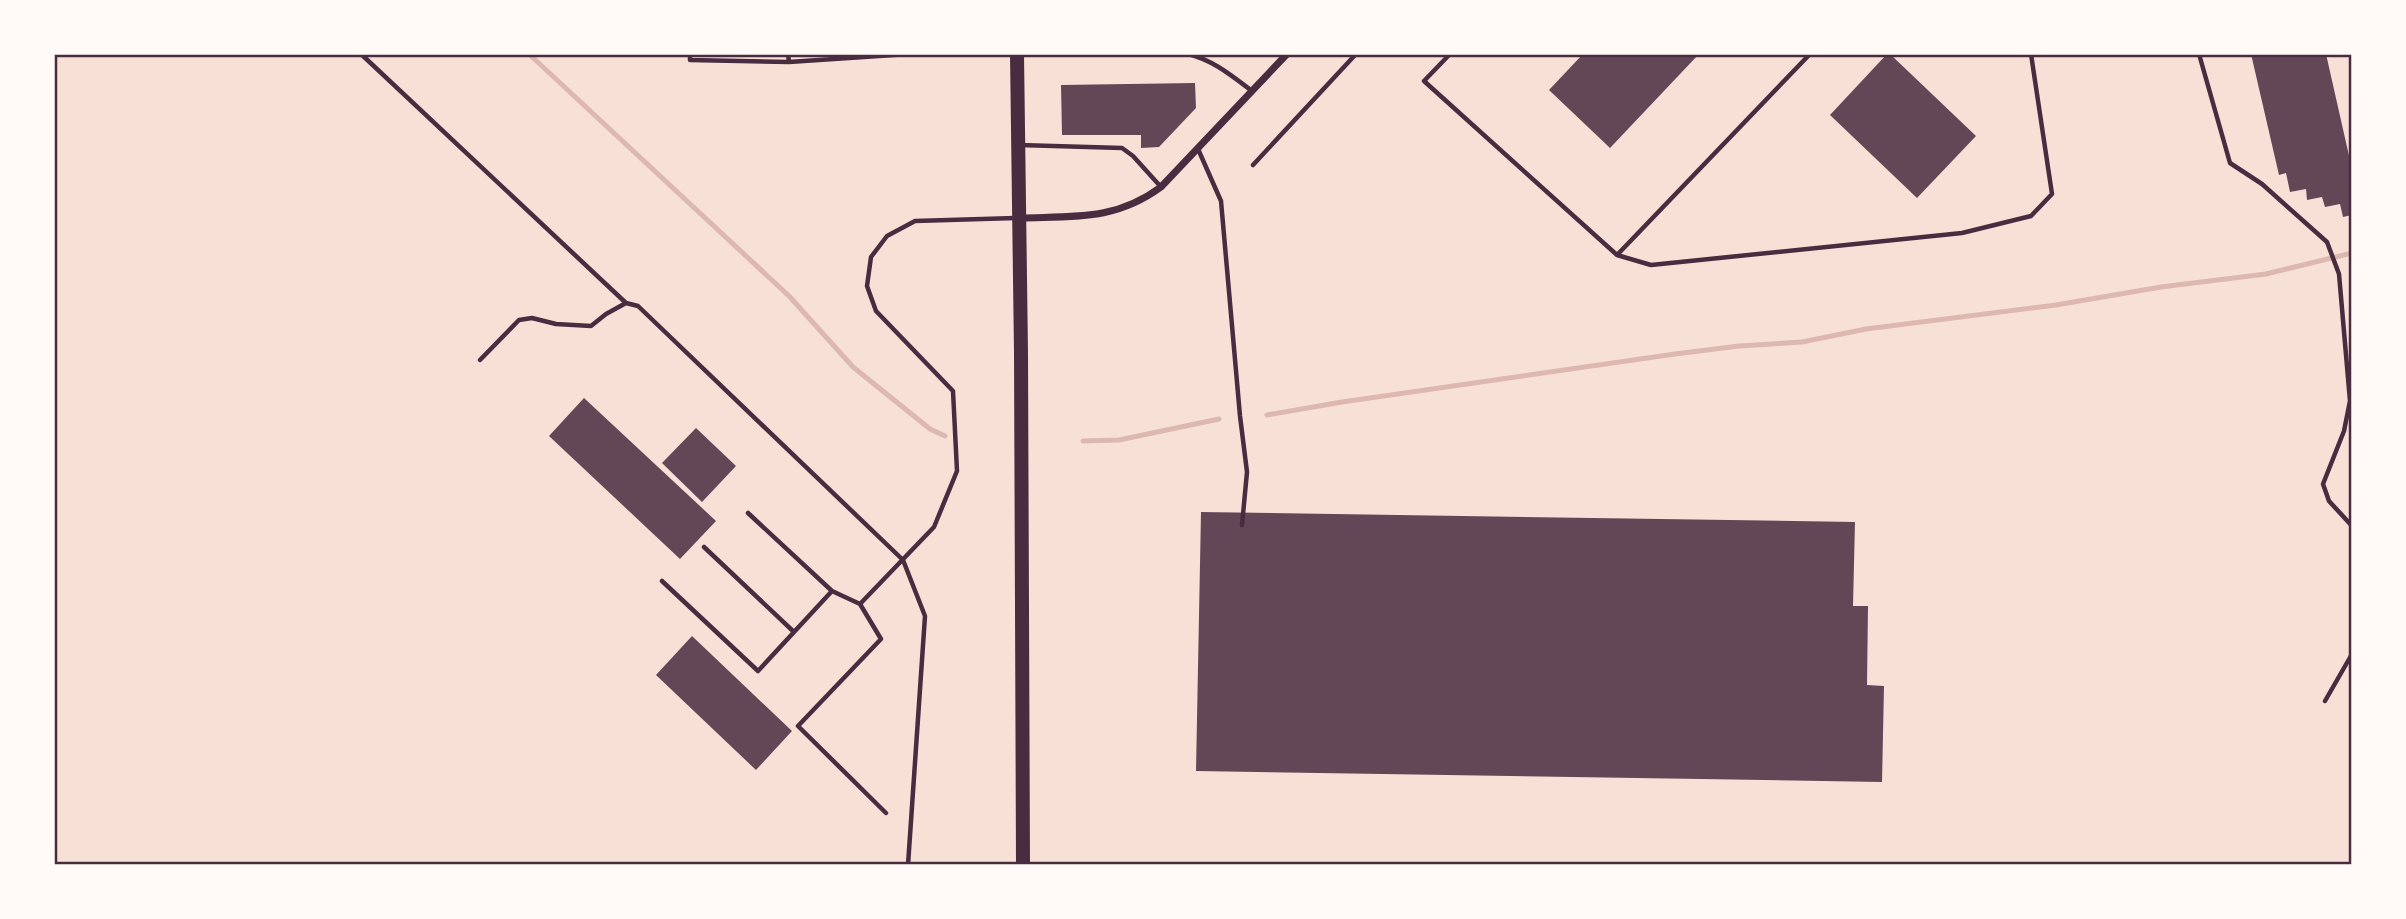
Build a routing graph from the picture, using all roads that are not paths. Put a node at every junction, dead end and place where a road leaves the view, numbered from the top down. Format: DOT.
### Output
graph roads {
  1 [pos="361,54"];
  2 [pos="690,54"];
  3 [pos="788,54"];
  4 [pos="909,54"];
  5 [pos="1017,54"];
  6 [pos="1188,54"];
  7 [pos="1287,54"];
  8 [pos="1356,54"];
  9 [pos="1450,54"];
  10 [pos="1810,54"];
  11 [pos="2031,54"];
  12 [pos="2199,54"];
  13 [pos="789,62"];
  14 [pos="1252,91"];
  15 [pos="1018,145"];
  16 [pos="1198,149"];
  17 [pos="1252,165"];
  18 [pos="1161,187"];
  19 [pos="1020,218"];
  20 [pos="1617,255"];
  21 [pos="626,303"];
  22 [pos="480,360"];
  23 [pos="748,513"];
  24 [pos="1242,525"];
  25 [pos="2352,526"];
  26 [pos="704,547"];
  27 [pos="902,560"];
  28 [pos="662,580"];
  29 [pos="832,591"];
  30 [pos="860,604"];
  31 [pos="794,632"];
  32 [pos="2352,654"];
  33 [pos="2325,701"];
  34 [pos="886,813"];
  35 [pos="908,865"];
  36 [pos="1023,865"];
  1 -- 21 [label="lane"];
  2 -- 13 [label="lane"];
  3 -- 13 [label="lane"];
  4 -- 13 [label="lane"];
  5 -- 15 [label="main road"];
  6 -- 14 [label="lane"];
  7 -- 14 [label="street"];
  8 -- 17 [label="lane"];
  9 -- 20 [label="lane"];
  10 -- 20 [label="lane"];
  11 -- 20 [label="lane"];
  12 -- 25 [label="lane"];
  14 -- 16 [label="street"];
  15 -- 18 [label="lane"];
  15 -- 19 [label="main road"];
  16 -- 18 [label="street"];
  16 -- 24 [label="lane"];
  18 -- 19 [label="street"];
  19 -- 27 [label="lane"];
  19 -- 36 [label="main road"];
  21 -- 22 [label="lane"];
  21 -- 27 [label="lane"];
  23 -- 29 [label="lane"];
  26 -- 31 [label="lane"];
  27 -- 30 [label="lane"];
  27 -- 35 [label="lane"];
  28 -- 31 [label="lane"];
  29 -- 30 [label="lane"];
  29 -- 31 [label="lane"];
  30 -- 34 [label="lane"];
  32 -- 33 [label="lane"];
}
